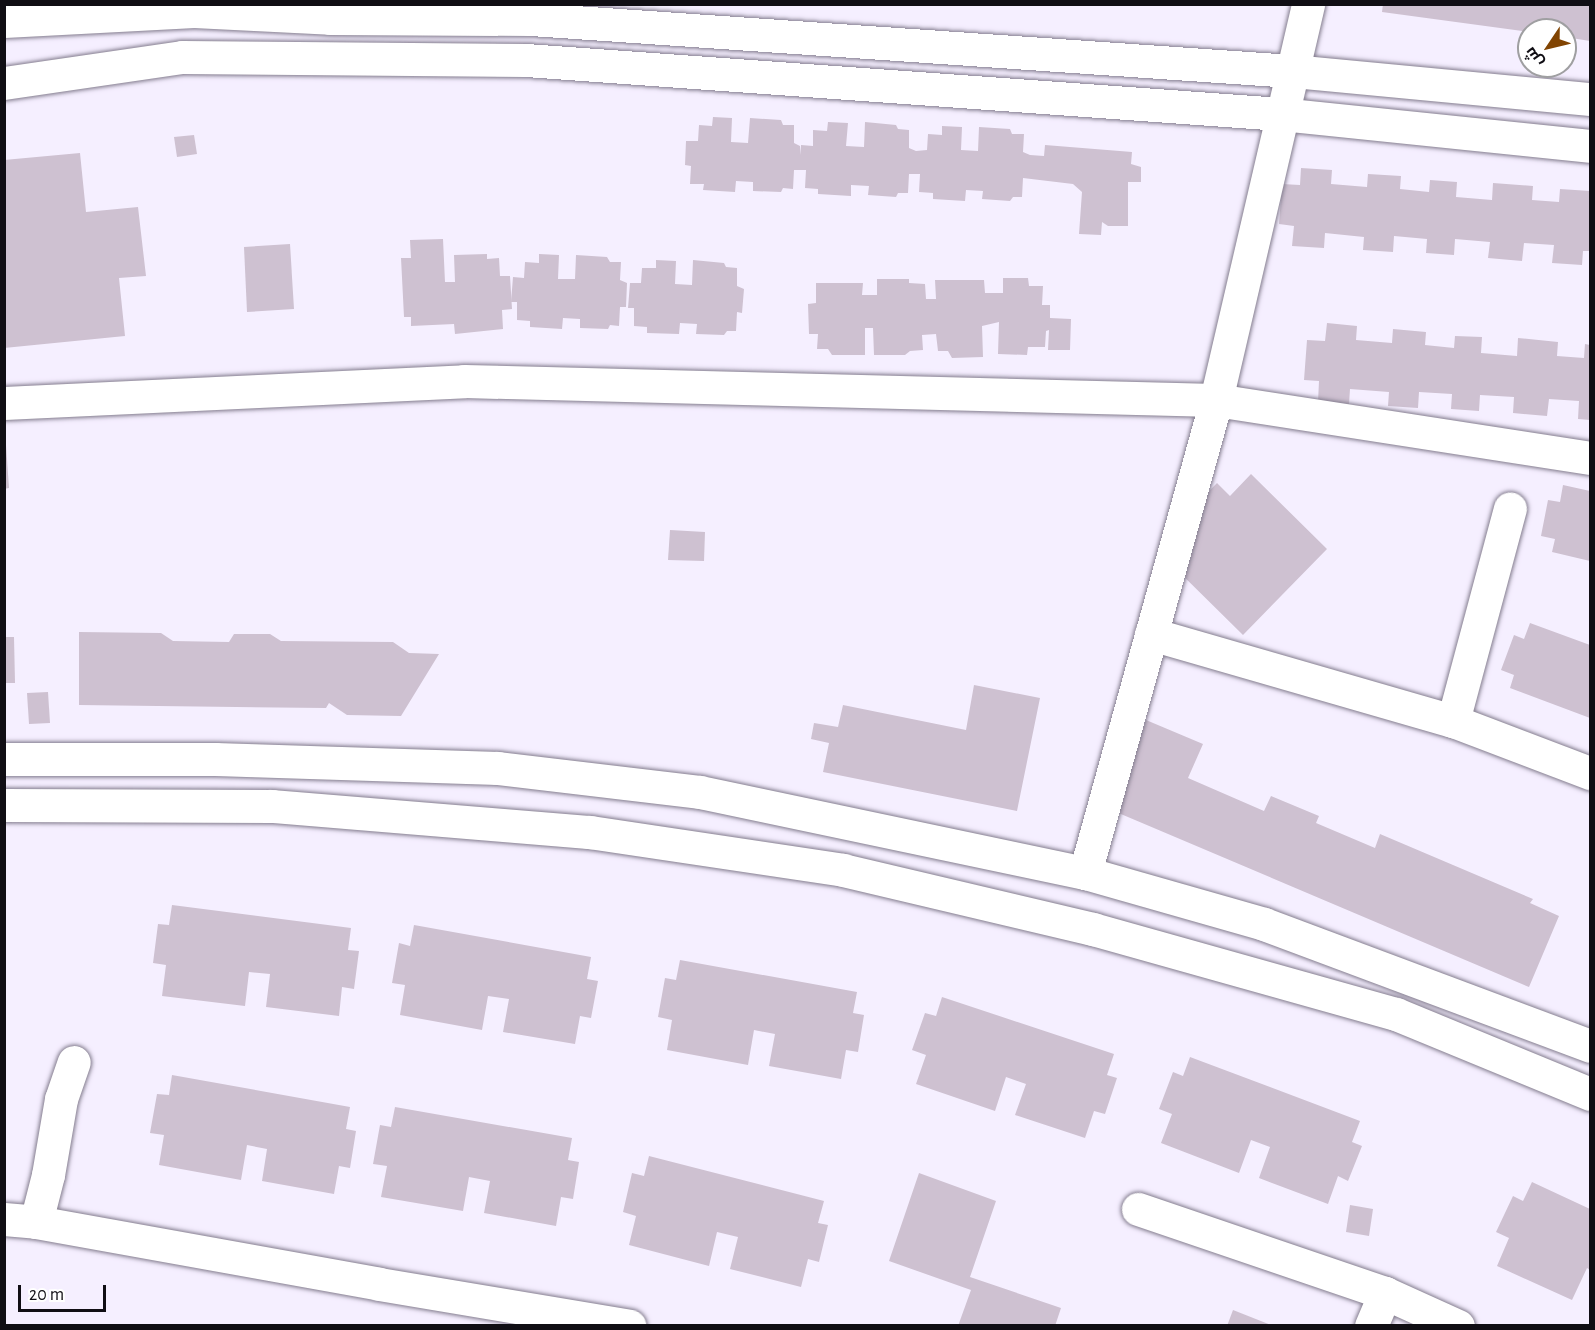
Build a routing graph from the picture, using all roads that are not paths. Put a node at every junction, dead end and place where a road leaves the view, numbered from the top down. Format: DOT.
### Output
graph roads {
  1 [pos="1308,4"];
  2 [pos="531,12"];
  3 [pos="4,21"];
  4 [pos="526,60"];
  5 [pos="1292,71"];
  6 [pos="4,83"];
  7 [pos="1590,99"];
  8 [pos="1281,114"];
  9 [pos="1590,146"];
  10 [pos="1216,400"];
  11 [pos="4,403"];
  12 [pos="1590,458"];
  13 [pos="1510,508"];
  14 [pos="1151,634"];
  15 [pos="1454,721"];
  16 [pos="4,759"];
  17 [pos="215,759"];
  18 [pos="1590,773"];
  19 [pos="4,805"];
  20 [pos="215,806"];
  21 [pos="1085,873"];
  22 [pos="1590,1046"];
  23 [pos="74,1062"];
  24 [pos="1590,1094"];
  25 [pos="1138,1209"];
  26 [pos="4,1219"];
  27 [pos="36,1222"];
  28 [pos="1385,1293"];
  29 [pos="629,1326"];
  30 [pos="1371,1326"];
  31 [pos="1458,1326"];
  1 -- 5 [label="street"];
  2 -- 3 [label="street"];
  2 -- 4 [label="street"];
  2 -- 5 [label="street"];
  4 -- 6 [label="street"];
  4 -- 8 [label="street"];
  5 -- 7 [label="street"];
  5 -- 8 [label="street"];
  8 -- 9 [label="street"];
  8 -- 10 [label="street"];
  10 -- 11 [label="street"];
  10 -- 12 [label="street"];
  10 -- 14 [label="street"];
  13 -- 15 [label="street"];
  14 -- 15 [label="street"];
  14 -- 21 [label="street"];
  15 -- 18 [label="street"];
  16 -- 17 [label="street"];
  17 -- 20 [label="street"];
  17 -- 21 [label="street"];
  19 -- 20 [label="street"];
  20 -- 24 [label="street"];
  21 -- 22 [label="street"];
  23 -- 27 [label="street"];
  25 -- 28 [label="street"];
  26 -- 27 [label="street"];
  27 -- 29 [label="street"];
  28 -- 30 [label="street"];
  28 -- 31 [label="street"];
}
